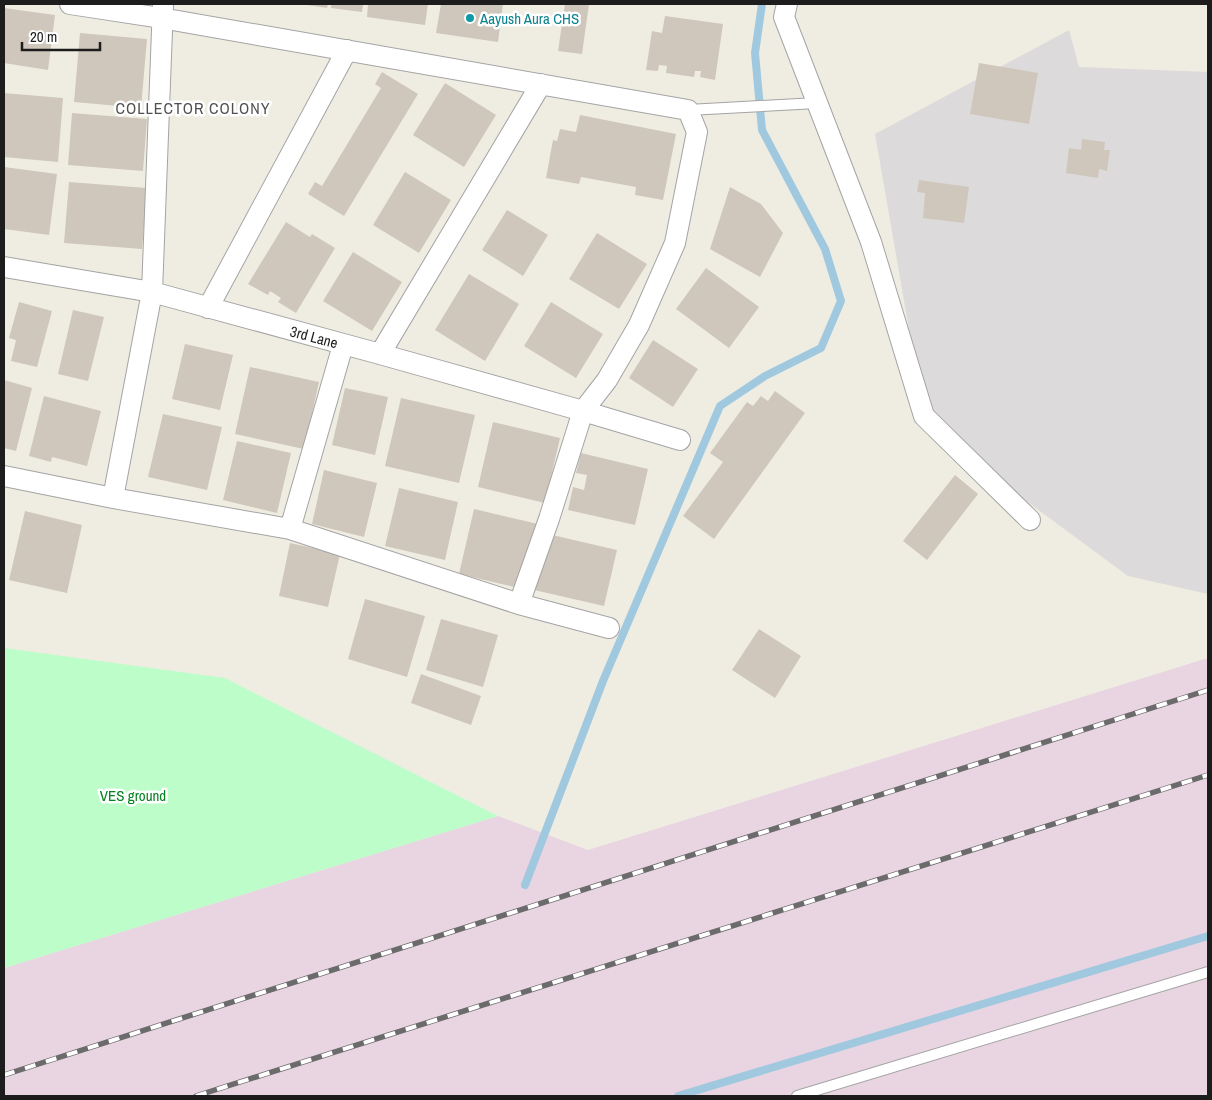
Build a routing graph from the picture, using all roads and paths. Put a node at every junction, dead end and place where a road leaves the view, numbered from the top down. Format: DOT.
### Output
graph roads {
  1 [pos="70,4"];
  2 [pos="787,4"];
  3 [pos="162,11"];
  4 [pos="347,50"];
  5 [pos="541,84"];
  6 [pos="817,104"];
  7 [pos="688,110"];
  8 [pos="4,267"];
  9 [pos="152,292"];
  10 [pos="208,308"];
  11 [pos="343,345"];
  12 [pos="380,354"];
  13 [pos="583,411"];
  14 [pos="680,440"];
  15 [pos="4,476"];
  16 [pos="112,498"];
  17 [pos="1030,520"];
  18 [pos="290,529"];
  19 [pos="519,604"];
  20 [pos="610,628"];
  21 [pos="1208,972"];
  22 [pos="797,1096"];
  1 -- 3 [label="street"];
  2 -- 6 [label="street"];
  3 -- 4 [label="street"];
  3 -- 9 [label="street"];
  4 -- 5 [label="street"];
  4 -- 10 [label="street"];
  5 -- 7 [label="street"];
  5 -- 12 [label="street"];
  6 -- 7 [label="lane"];
  6 -- 17 [label="street"];
  7 -- 13 [label="street"];
  8 -- 9 [label="street, 3rd Lane"];
  9 -- 10 [label="street, 3rd Lane"];
  9 -- 16 [label="street"];
  10 -- 11 [label="street, 3rd Lane"];
  11 -- 12 [label="street, 3rd Lane"];
  11 -- 18 [label="street"];
  12 -- 13 [label="street, 3rd Lane"];
  13 -- 14 [label="street, 3rd Lane"];
  13 -- 19 [label="street"];
  15 -- 16 [label="street"];
  16 -- 18 [label="street"];
  18 -- 19 [label="street"];
  19 -- 20 [label="street"];
  21 -- 22 [label="lane"];
}
